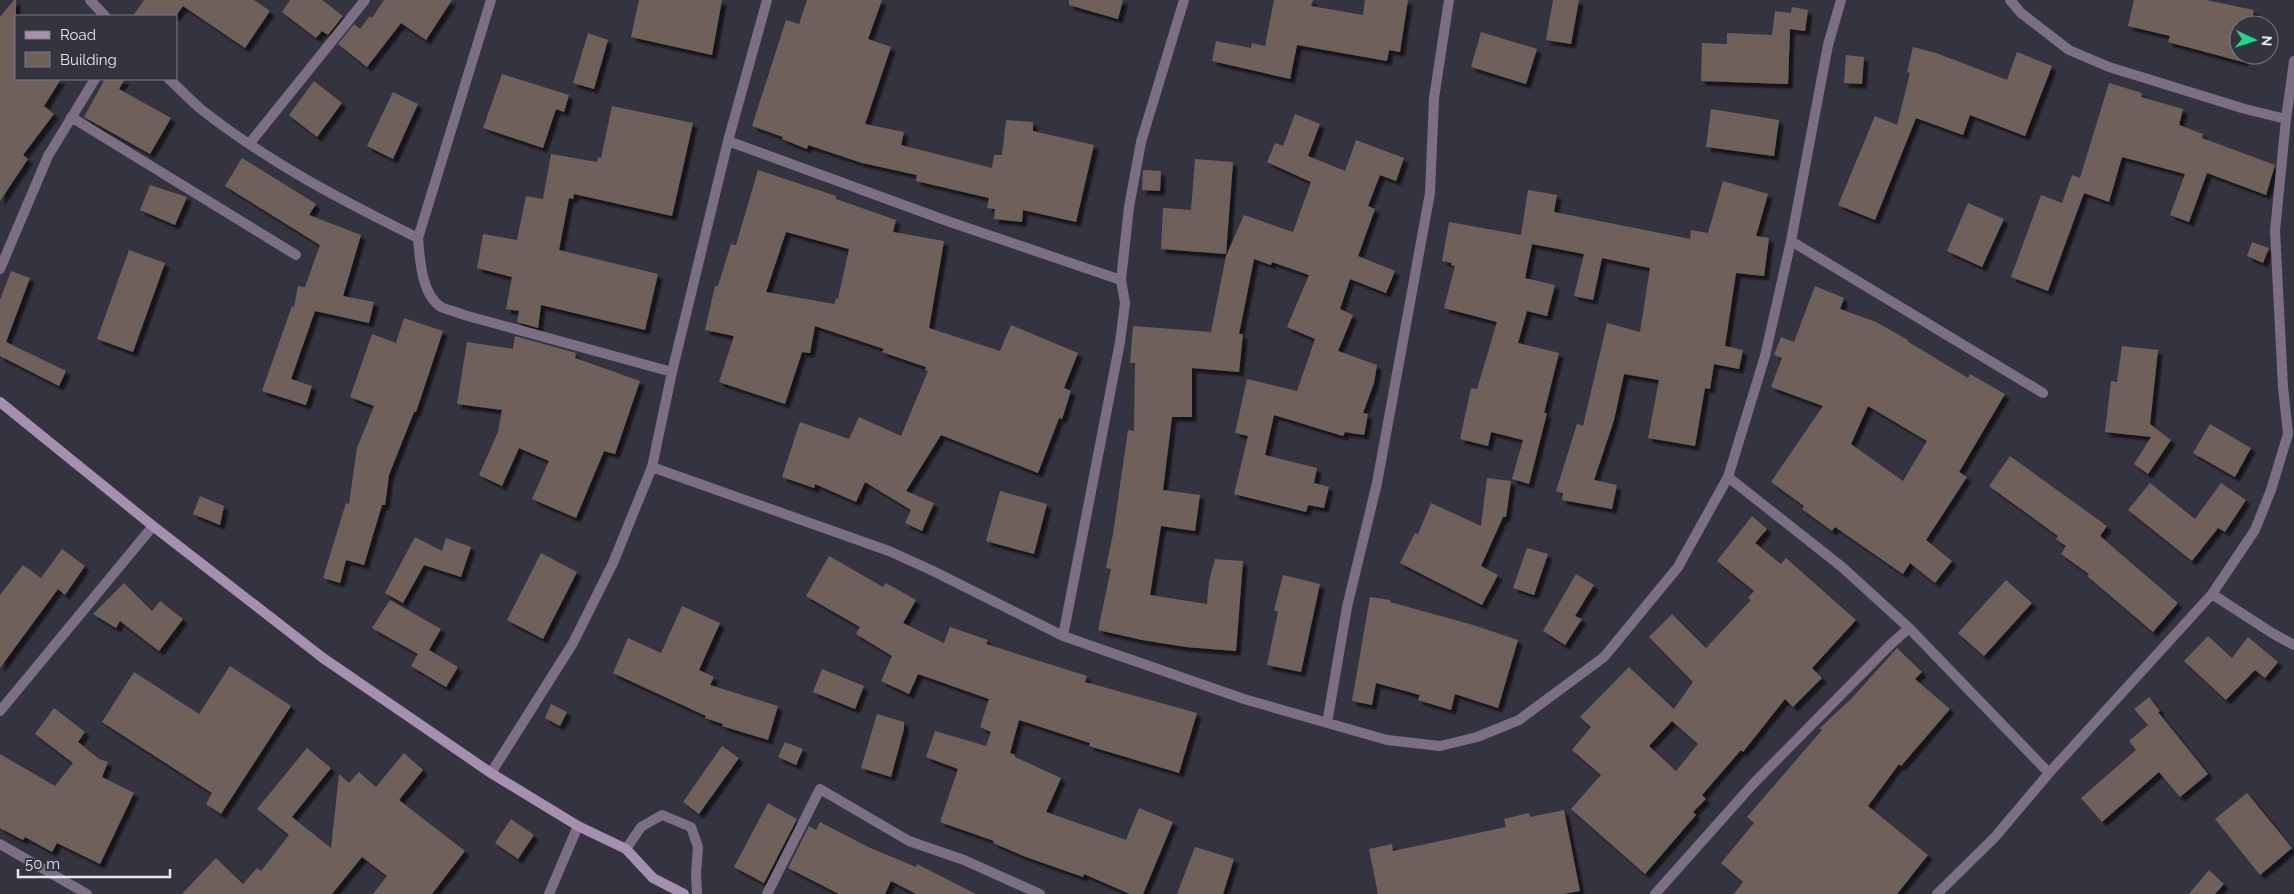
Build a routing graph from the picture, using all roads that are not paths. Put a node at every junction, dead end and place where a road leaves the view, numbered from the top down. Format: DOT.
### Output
graph roads {
  1 [pos="90,0"];
  2 [pos="365,0"];
  3 [pos="491,0"];
  4 [pos="767,0"];
  5 [pos="1184,0"];
  6 [pos="1448,0"];
  7 [pos="1841,0"];
  8 [pos="2010,0"];
  9 [pos="105,15"];
  10 [pos="2294,61"];
  11 [pos="94,80"];
  12 [pos="170,80"];
  13 [pos="71,117"];
  14 [pos="2286,119"];
  15 [pos="728,141"];
  16 [pos="250,143"];
  17 [pos="418,238"];
  18 [pos="1791,241"];
  19 [pos="296,255"];
  20 [pos="0,269"];
  21 [pos="1121,280"];
  22 [pos="672,372"];
  23 [pos="2289,387"];
  24 [pos="2043,393"];
  25 [pos="0,402"];
  26 [pos="652,467"];
  27 [pos="1728,478"];
  28 [pos="153,526"];
  29 [pos="2212,594"];
  30 [pos="1909,628"];
  31 [pos="1063,636"];
  32 [pos="2294,645"];
  33 [pos="0,711"];
  34 [pos="1327,723"];
  35 [pos="491,772"];
  36 [pos="2049,773"];
  37 [pos="578,826"];
  38 [pos="0,844"];
  39 [pos="626,849"];
  40 [pos="88,894"];
  41 [pos="548,894"];
  42 [pos="684,894"];
  43 [pos="698,894"];
  44 [pos="767,894"];
  45 [pos="1040,894"];
  46 [pos="1655,894"];
  47 [pos="1937,894"];
  1 -- 9 [label="street"];
  2 -- 16 [label="street"];
  3 -- 17 [label="street"];
  4 -- 15 [label="street"];
  5 -- 21 [label="street"];
  6 -- 34 [label="street"];
  7 -- 18 [label="street"];
  8 -- 14 [label="street"];
  10 -- 14 [label="street"];
  11 -- 13 [label="street"];
  12 -- 16 [label="street"];
  13 -- 19 [label="street"];
  13 -- 20 [label="street"];
  14 -- 23 [label="street"];
  15 -- 21 [label="street"];
  15 -- 22 [label="street"];
  16 -- 17 [label="street"];
  17 -- 22 [label="street"];
  18 -- 24 [label="street"];
  18 -- 27 [label="street"];
  21 -- 31 [label="street"];
  22 -- 26 [label="street"];
  23 -- 29 [label="street"];
  25 -- 28 [label="main road"];
  26 -- 31 [label="street"];
  26 -- 35 [label="street"];
  27 -- 30 [label="street"];
  27 -- 34 [label="street"];
  28 -- 33 [label="street"];
  28 -- 35 [label="main road"];
  29 -- 32 [label="street"];
  29 -- 36 [label="street"];
  30 -- 36 [label="street"];
  30 -- 46 [label="street"];
  31 -- 34 [label="street"];
  35 -- 37 [label="main road"];
  36 -- 47 [label="street"];
  37 -- 39 [label="main road"];
  37 -- 41 [label="street"];
  38 -- 40 [label="street"];
  39 -- 42 [label="main road"];
  39 -- 43 [label="street"];
  44 -- 45 [label="street"];
}
